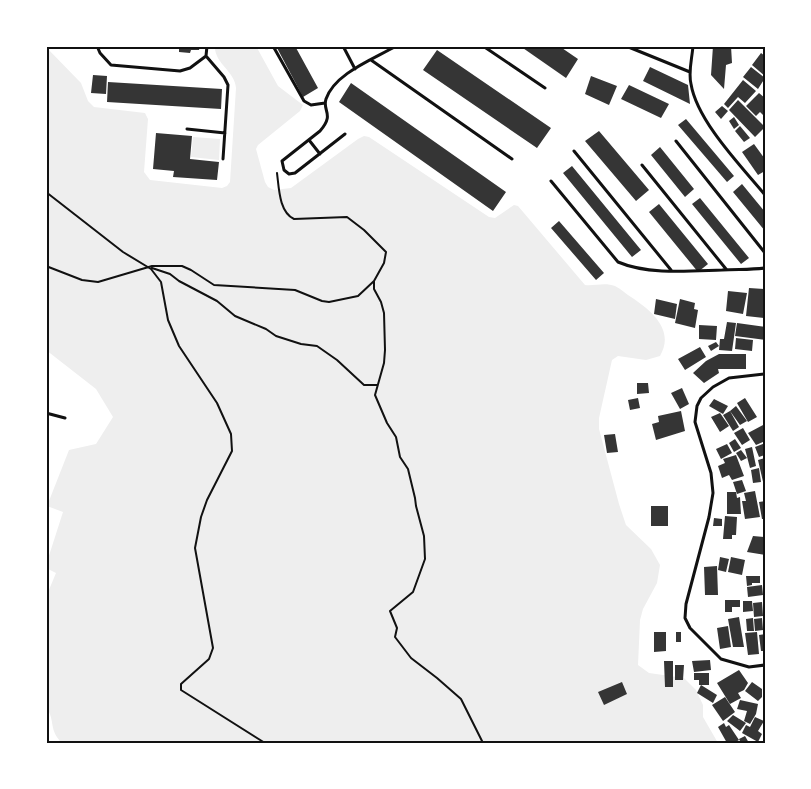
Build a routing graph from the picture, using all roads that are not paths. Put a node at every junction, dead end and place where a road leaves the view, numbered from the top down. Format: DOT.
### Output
graph roads {
  1 [pos="97,46"];
  2 [pos="207,46"];
  3 [pos="273,46"];
  4 [pos="343,46"];
  5 [pos="396,46"];
  6 [pos="483,46"];
  7 [pos="626,46"];
  8 [pos="694,46"];
  9 [pos="206,56"];
  10 [pos="371,60"];
  11 [pos="356,69"];
  12 [pos="690,72"];
  13 [pos="545,88"];
  14 [pos="325,103"];
  15 [pos="187,129"];
  16 [pos="225,133"];
  17 [pos="345,134"];
  18 [pos="309,140"];
  19 [pos="676,141"];
  20 [pos="574,151"];
  21 [pos="320,154"];
  22 [pos="512,158"];
  23 [pos="223,159"];
  24 [pos="642,165"];
  25 [pos="551,181"];
  26 [pos="765,195"];
  27 [pos="765,254"];
  28 [pos="765,268"];
  29 [pos="727,270"];
  30 [pos="672,271"];
  31 [pos="765,374"];
  32 [pos="46,413"];
  33 [pos="65,418"];
  34 [pos="765,665"];
  1 -- 9 [label="lane"];
  2 -- 9 [label="lane"];
  3 -- 14 [label="lane"];
  4 -- 11 [label="lane"];
  5 -- 10 [label="lane"];
  6 -- 13 [label="lane"];
  7 -- 12 [label="lane"];
  8 -- 12 [label="lane"];
  9 -- 16 [label="lane"];
  10 -- 11 [label="lane"];
  10 -- 22 [label="lane"];
  11 -- 14 [label="lane"];
  12 -- 26 [label="lane"];
  14 -- 18 [label="lane"];
  15 -- 16 [label="lane"];
  16 -- 23 [label="lane"];
  17 -- 21 [label="lane"];
  18 -- 21 [label="lane"];
  18 -- 21 [label="lane"];
  19 -- 27 [label="lane"];
  20 -- 30 [label="lane"];
  24 -- 29 [label="lane"];
  25 -- 30 [label="lane"];
  28 -- 29 [label="lane"];
  29 -- 30 [label="lane"];
  31 -- 34 [label="lane"];
  32 -- 33 [label="lane"];
}
